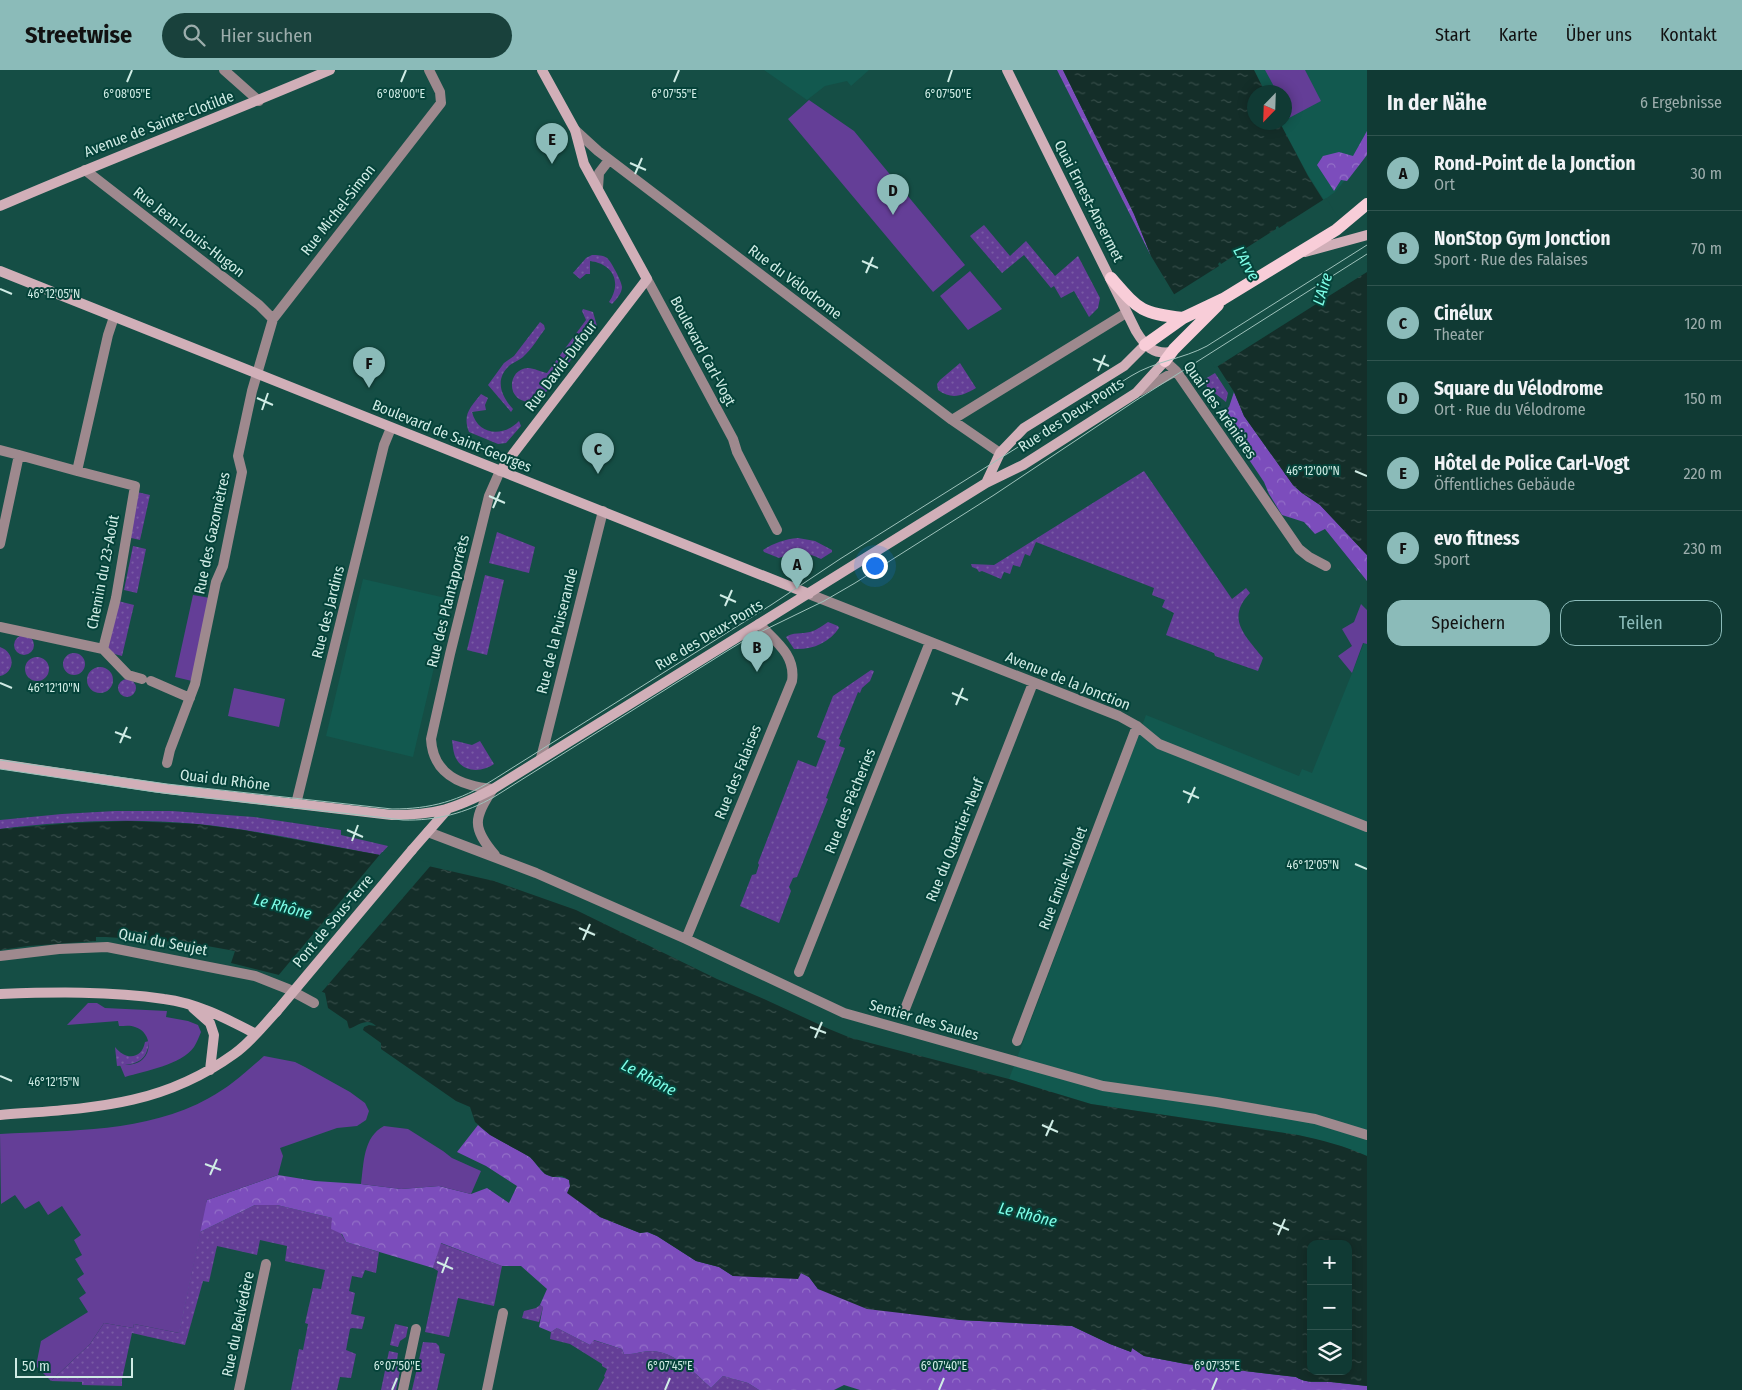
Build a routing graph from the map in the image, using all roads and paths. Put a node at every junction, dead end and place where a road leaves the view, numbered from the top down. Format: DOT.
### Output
graph roads {
  1 [pos="224,70"];
  2 [pos="330,70"];
  3 [pos="429,70"];
  4 [pos="542,70"];
  5 [pos="1007,70"];
  6 [pos="259,101"];
  7 [pos="575,130"];
  8 [pos="609,160"];
  9 [pos="85,170"];
  10 [pos="598,188"];
  11 [pos="1367,204"];
  12 [pos="0,206"];
  13 [pos="1365,236"];
  14 [pos="1297,254"];
  15 [pos="0,271"];
  16 [pos="1111,278"];
  17 [pos="647,279"];
  18 [pos="1223,299"];
  19 [pos="1126,313"];
  20 [pos="114,317"];
  21 [pos="273,319"];
  22 [pos="1176,319"];
  23 [pos="1145,345"];
  24 [pos="1169,356"];
  25 [pos="1176,371"];
  26 [pos="257,374"];
  27 [pos="1136,393"];
  28 [pos="952,420"];
  29 [pos="391,428"];
  30 [pos="0,450"];
  31 [pos="1000,453"];
  32 [pos="19,455"];
  33 [pos="500,471"];
  34 [pos="77,472"];
  35 [pos="986,483"];
  36 [pos="603,511"];
  37 [pos="777,530"];
  38 [pos="0,544"];
  39 [pos="1326,566"];
  40 [pos="809,594"];
  41 [pos="759,624"];
  42 [pos="0,627"];
  43 [pos="930,642"];
  44 [pos="103,649"];
  45 [pos="1033,683"];
  46 [pos="190,698"];
  47 [pos="1137,726"];
  48 [pos="541,758"];
  49 [pos="167,763"];
  50 [pos="0,764"];
  51 [pos="493,789"];
  52 [pos="296,804"];
  53 [pos="447,810"];
  54 [pos="1367,827"];
  55 [pos="428,832"];
  56 [pos="498,858"];
  57 [pos="686,939"];
  58 [pos="0,956"];
  59 [pos="799,972"];
  60 [pos="0,994"];
  61 [pos="314,1003"];
  62 [pos="191,1006"];
  63 [pos="905,1009"];
  64 [pos="256,1034"];
  65 [pos="1017,1041"];
  66 [pos="210,1070"];
  67 [pos="0,1115"];
  68 [pos="1367,1135"];
  69 [pos="266,1264"];
  70 [pos="504,1313"];
  71 [pos="416,1329"];
  72 [pos="238,1390"];
  73 [pos="403,1390"];
  74 [pos="487,1390"];
  1 -- 6 [label="street"];
  2 -- 6 [label="street, Avenue de Sainte-Clotilde"];
  3 -- 21 [label="street, Rue Michel-Simon"];
  4 -- 7 [label="street, Boulevard Carl-Vogt"];
  5 -- 16 [label="street, Quai Ernest-Ansermet"];
  6 -- 9 [label="street, Avenue de Sainte-Clotilde"];
  7 -- 8 [label="street, Rue du Vélodrome"];
  7 -- 10 [label="street, Boulevard Carl-Vogt"];
  8 -- 10 [label="street"];
  8 -- 28 [label="street, Rue du Vélodrome"];
  9 -- 12 [label="street, Avenue de Sainte-Clotilde"];
  9 -- 21 [label="street, Rue Jean-Louis-Hugon"];
  10 -- 17 [label="street, Boulevard Carl-Vogt"];
  11 -- 14 [label="main road"];
  13 -- 14 [label="street"];
  14 -- 18 [label="main road"];
  15 -- 20 [label="street, Boulevard de Saint-Georges"];
  16 -- 19 [label="street, Quai Ernest-Ansermet"];
  16 -- 22 [label="main road"];
  17 -- 33 [label="street, Rue David-Dufour"];
  17 -- 37 [label="street, Boulevard Carl-Vogt"];
  18 -- 22 [label="main road, Rue des Deux-Ponts"];
  18 -- 24 [label="main road, Rue des Deux-Ponts"];
  19 -- 23 [label="street, Quai Ernest-Ansermet"];
  19 -- 28 [label="street"];
  20 -- 26 [label="street, Boulevard de Saint-Georges"];
  20 -- 34 [label="street"];
  21 -- 26 [label="street, Rue Michel-Simon"];
  22 -- 23 [label="main road, Rue des Deux-Ponts"];
  23 -- 24 [label="street"];
  23 -- 31 [label="street, Rue des Deux-Ponts"];
  24 -- 25 [label="street, Quai des Arénières"];
  24 -- 27 [label="street, Rue des Deux-Ponts"];
  25 -- 27 [label="street"];
  25 -- 39 [label="street, Quai des Arénières"];
  26 -- 29 [label="street, Boulevard de Saint-Georges"];
  26 -- 46 [label="street, Rue des Gazomètres"];
  27 -- 35 [label="street, Rue des Deux-Ponts"];
  28 -- 31 [label="street, Rue du Vélodrome"];
  29 -- 33 [label="street, Boulevard de Saint-Georges"];
  29 -- 52 [label="street, Rue des Jardins"];
  30 -- 32 [label="street, Chemin du 23-Août"];
  31 -- 35 [label="street, Rue des Deux-Ponts"];
  32 -- 34 [label="street, Chemin du 23-Août"];
  32 -- 38 [label="street"];
  33 -- 36 [label="street, Boulevard de Saint-Georges"];
  33 -- 51 [label="street, Rue des Plantaporrêts"];
  34 -- 44 [label="street, Chemin du 23-Août"];
  35 -- 40 [label="street, Rue des Deux-Ponts"];
  36 -- 40 [label="street, Boulevard de Saint-Georges"];
  36 -- 48 [label="street, Rue de la Puiserande"];
  40 -- 41 [label="street, Rue des Deux-Ponts"];
  40 -- 43 [label="street, Avenue de la Jonction"];
  41 -- 48 [label="street, Rue des Deux-Ponts"];
  41 -- 57 [label="street, Rue des Falaises"];
  42 -- 44 [label="street, Chemin du 23-Août"];
  43 -- 45 [label="street, Avenue de la Jonction"];
  43 -- 59 [label="street, Rue des Pêcheries"];
  44 -- 46 [label="street"];
  45 -- 47 [label="street, Avenue de la Jonction"];
  45 -- 63 [label="street, Rue du Quartier-Neuf"];
  46 -- 49 [label="street, Rue des Gazomètres"];
  47 -- 54 [label="street, Avenue de la Jonction"];
  47 -- 65 [label="street, Rue Emile-Nicolet"];
  48 -- 51 [label="street, Rue des Deux-Ponts"];
  50 -- 52 [label="street, Quai du Rhône"];
  51 -- 53 [label="street, Rue des Deux-Ponts"];
  51 -- 56 [label="street, Sentier des Saules"];
  52 -- 53 [label="street, Quai du Rhône"];
  53 -- 55 [label="street, Pont de Sous-Terre"];
  55 -- 56 [label="street, Sentier des Saules"];
  55 -- 64 [label="street, Pont de Sous-Terre, bridge"];
  56 -- 57 [label="street, Sentier des Saules"];
  57 -- 68 [label="street, Sentier des Saules"];
  58 -- 61 [label="street, Quai du Seujet"];
  60 -- 62 [label="street"];
  62 -- 64 [label="street"];
  62 -- 66 [label="street"];
  64 -- 66 [label="street, Pont de Sous-Terre"];
  66 -- 67 [label="street, Pont de Sous-Terre"];
  69 -- 72 [label="street, Rue du Belvédère"];
  70 -- 74 [label="street"];
  71 -- 73 [label="street"];
}
